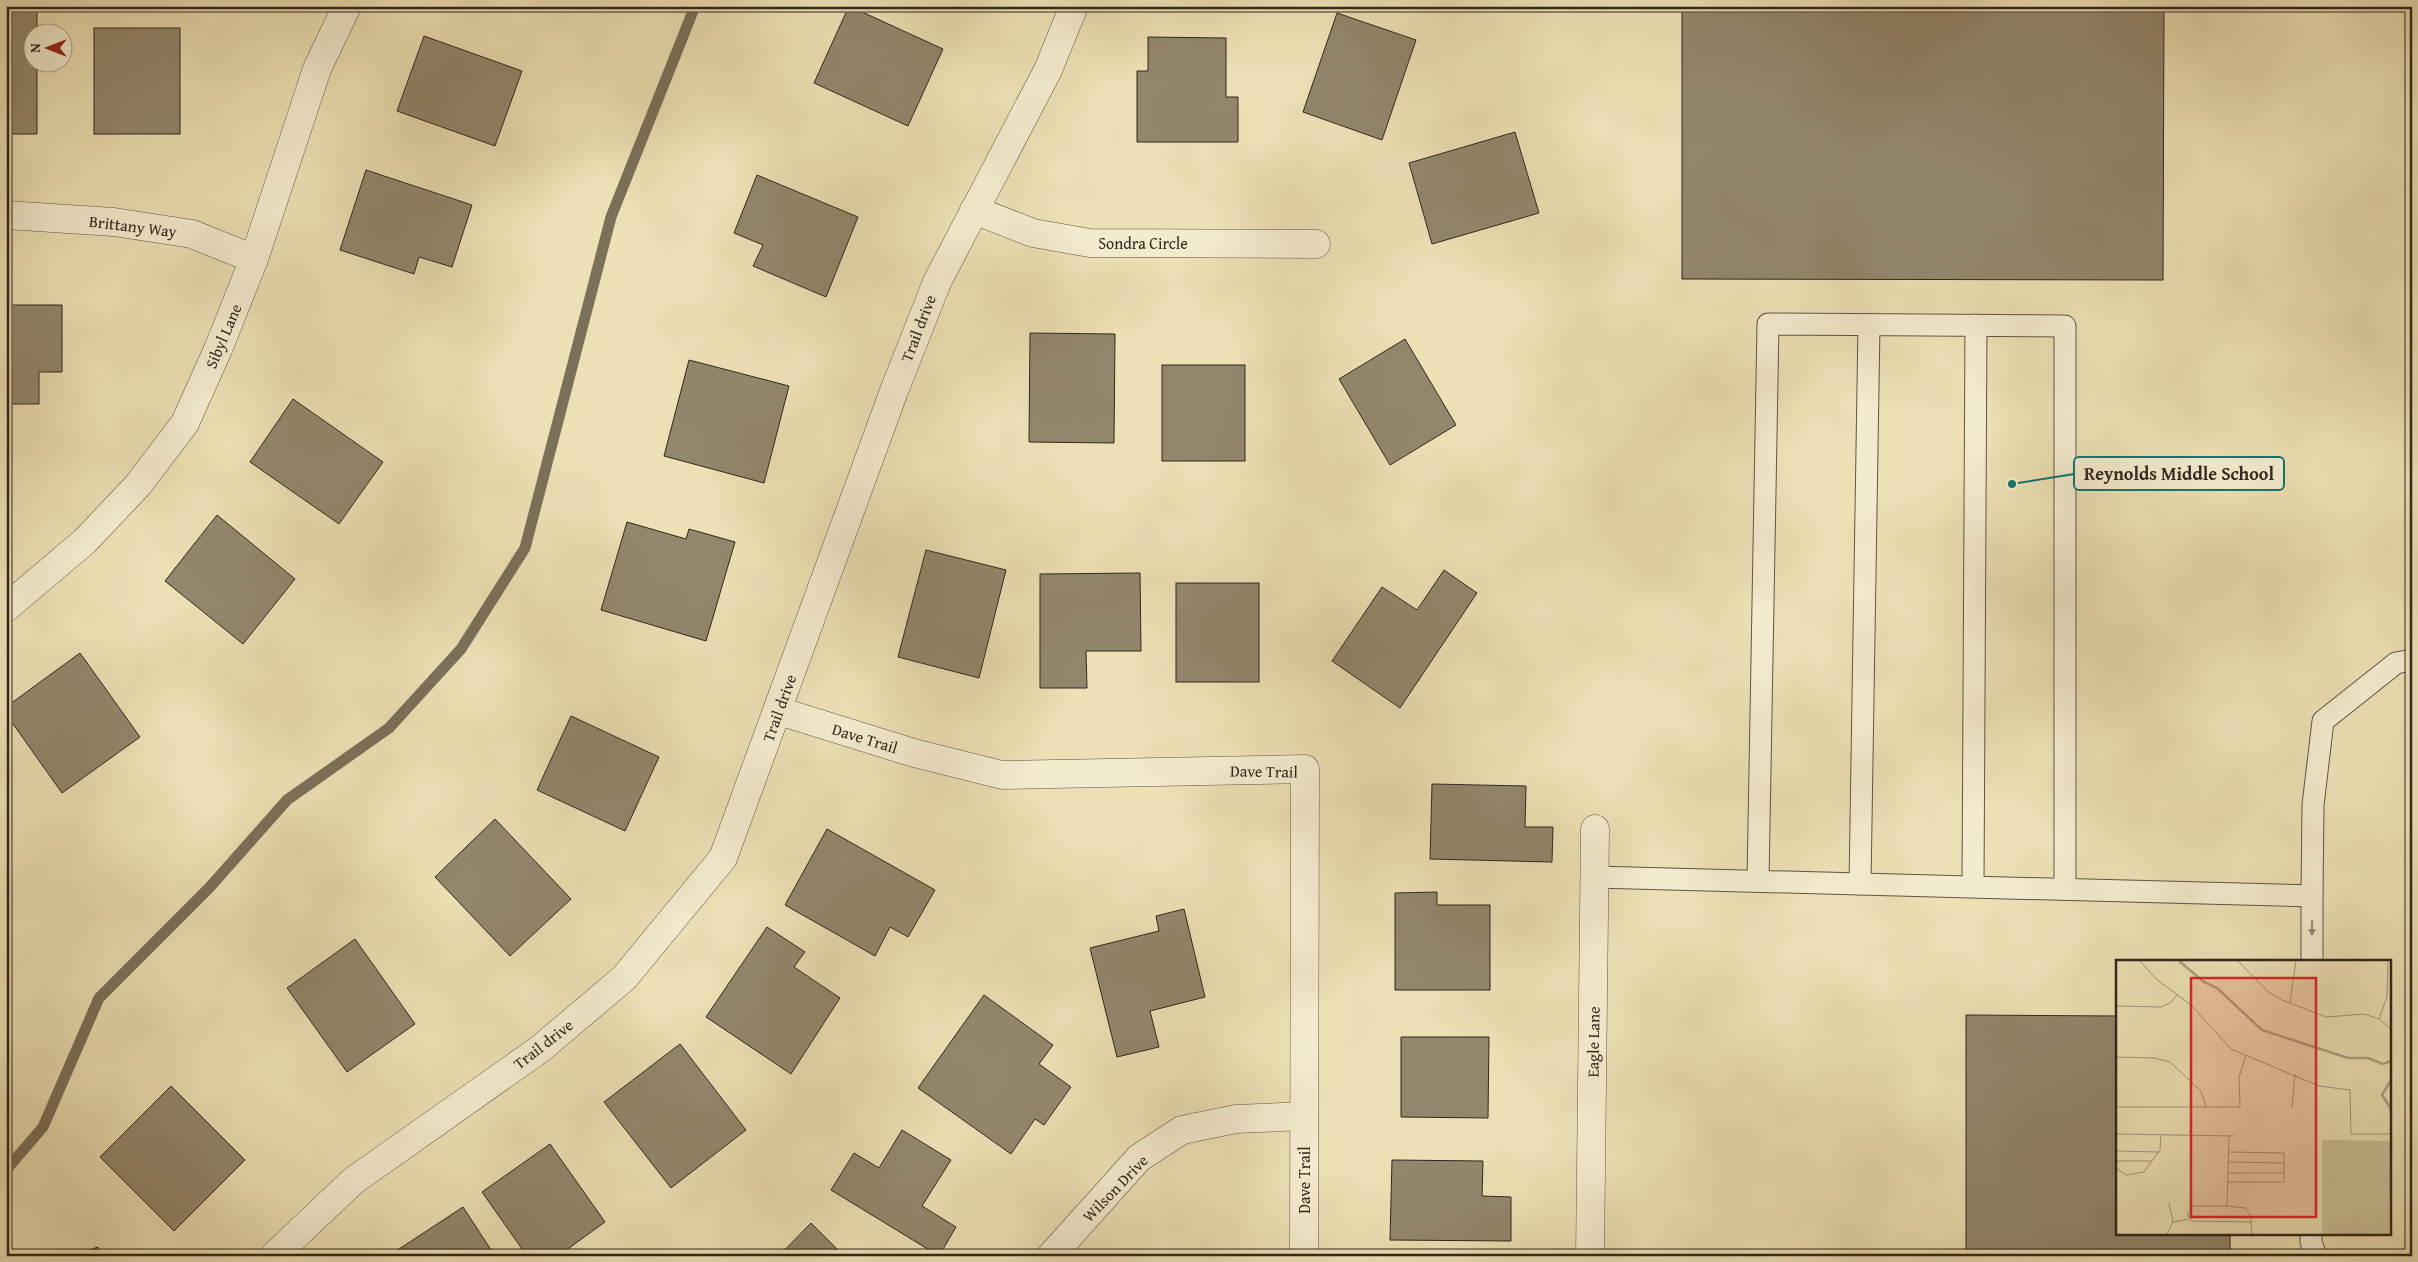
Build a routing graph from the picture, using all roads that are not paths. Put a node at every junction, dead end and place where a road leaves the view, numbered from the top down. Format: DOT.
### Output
graph roads {
  1 [pos="346,6"];
  2 [pos="1074,6"];
  3 [pos="974,210"];
  4 [pos="6,215"];
  5 [pos="1316,244"];
  6 [pos="254,259"];
  7 [pos="1869,325"];
  8 [pos="1976,325"];
  9 [pos="6,608"];
  10 [pos="2412,660"];
  11 [pos="779,710"];
  12 [pos="1595,829"];
  13 [pos="1595,876"];
  14 [pos="1758,881"];
  15 [pos="1860,884"];
  16 [pos="1972,886"];
  17 [pos="2065,889"];
  18 [pos="2312,896"];
  19 [pos="2312,960"];
  20 [pos="1304,1116"];
  21 [pos="2311,1234"];
  22 [pos="274,1256"];
  23 [pos="1051,1256"];
  24 [pos="1304,1256"];
  25 [pos="1590,1256"];
  26 [pos="2316,1256"];
  1 -- 6 [label="street, Sibyl Lane"];
  2 -- 3 [label="street, Trail drive"];
  3 -- 5 [label="street, Sondra Circle"];
  3 -- 11 [label="street, Trail drive"];
  4 -- 6 [label="street, Brittany Way"];
  6 -- 9 [label="street, Sibyl Lane"];
  7 -- 8 [label="lane"];
  7 -- 14 [label="lane"];
  7 -- 15 [label="lane"];
  8 -- 16 [label="lane"];
  8 -- 17 [label="lane"];
  10 -- 18 [label="lane"];
  11 -- 20 [label="street, Dave Trail"];
  11 -- 22 [label="street, Trail drive"];
  12 -- 13 [label="street, Eagle Lane"];
  13 -- 14 [label="lane"];
  13 -- 25 [label="street, Eagle Lane"];
  14 -- 15 [label="lane"];
  15 -- 16 [label="lane"];
  16 -- 17 [label="lane"];
  17 -- 18 [label="lane"];
  18 -- 19 [label="lane, one-way"];
  20 -- 23 [label="street, Wilson Drive"];
  20 -- 24 [label="street, Dave Trail"];
  21 -- 26 [label="lane"];
}
